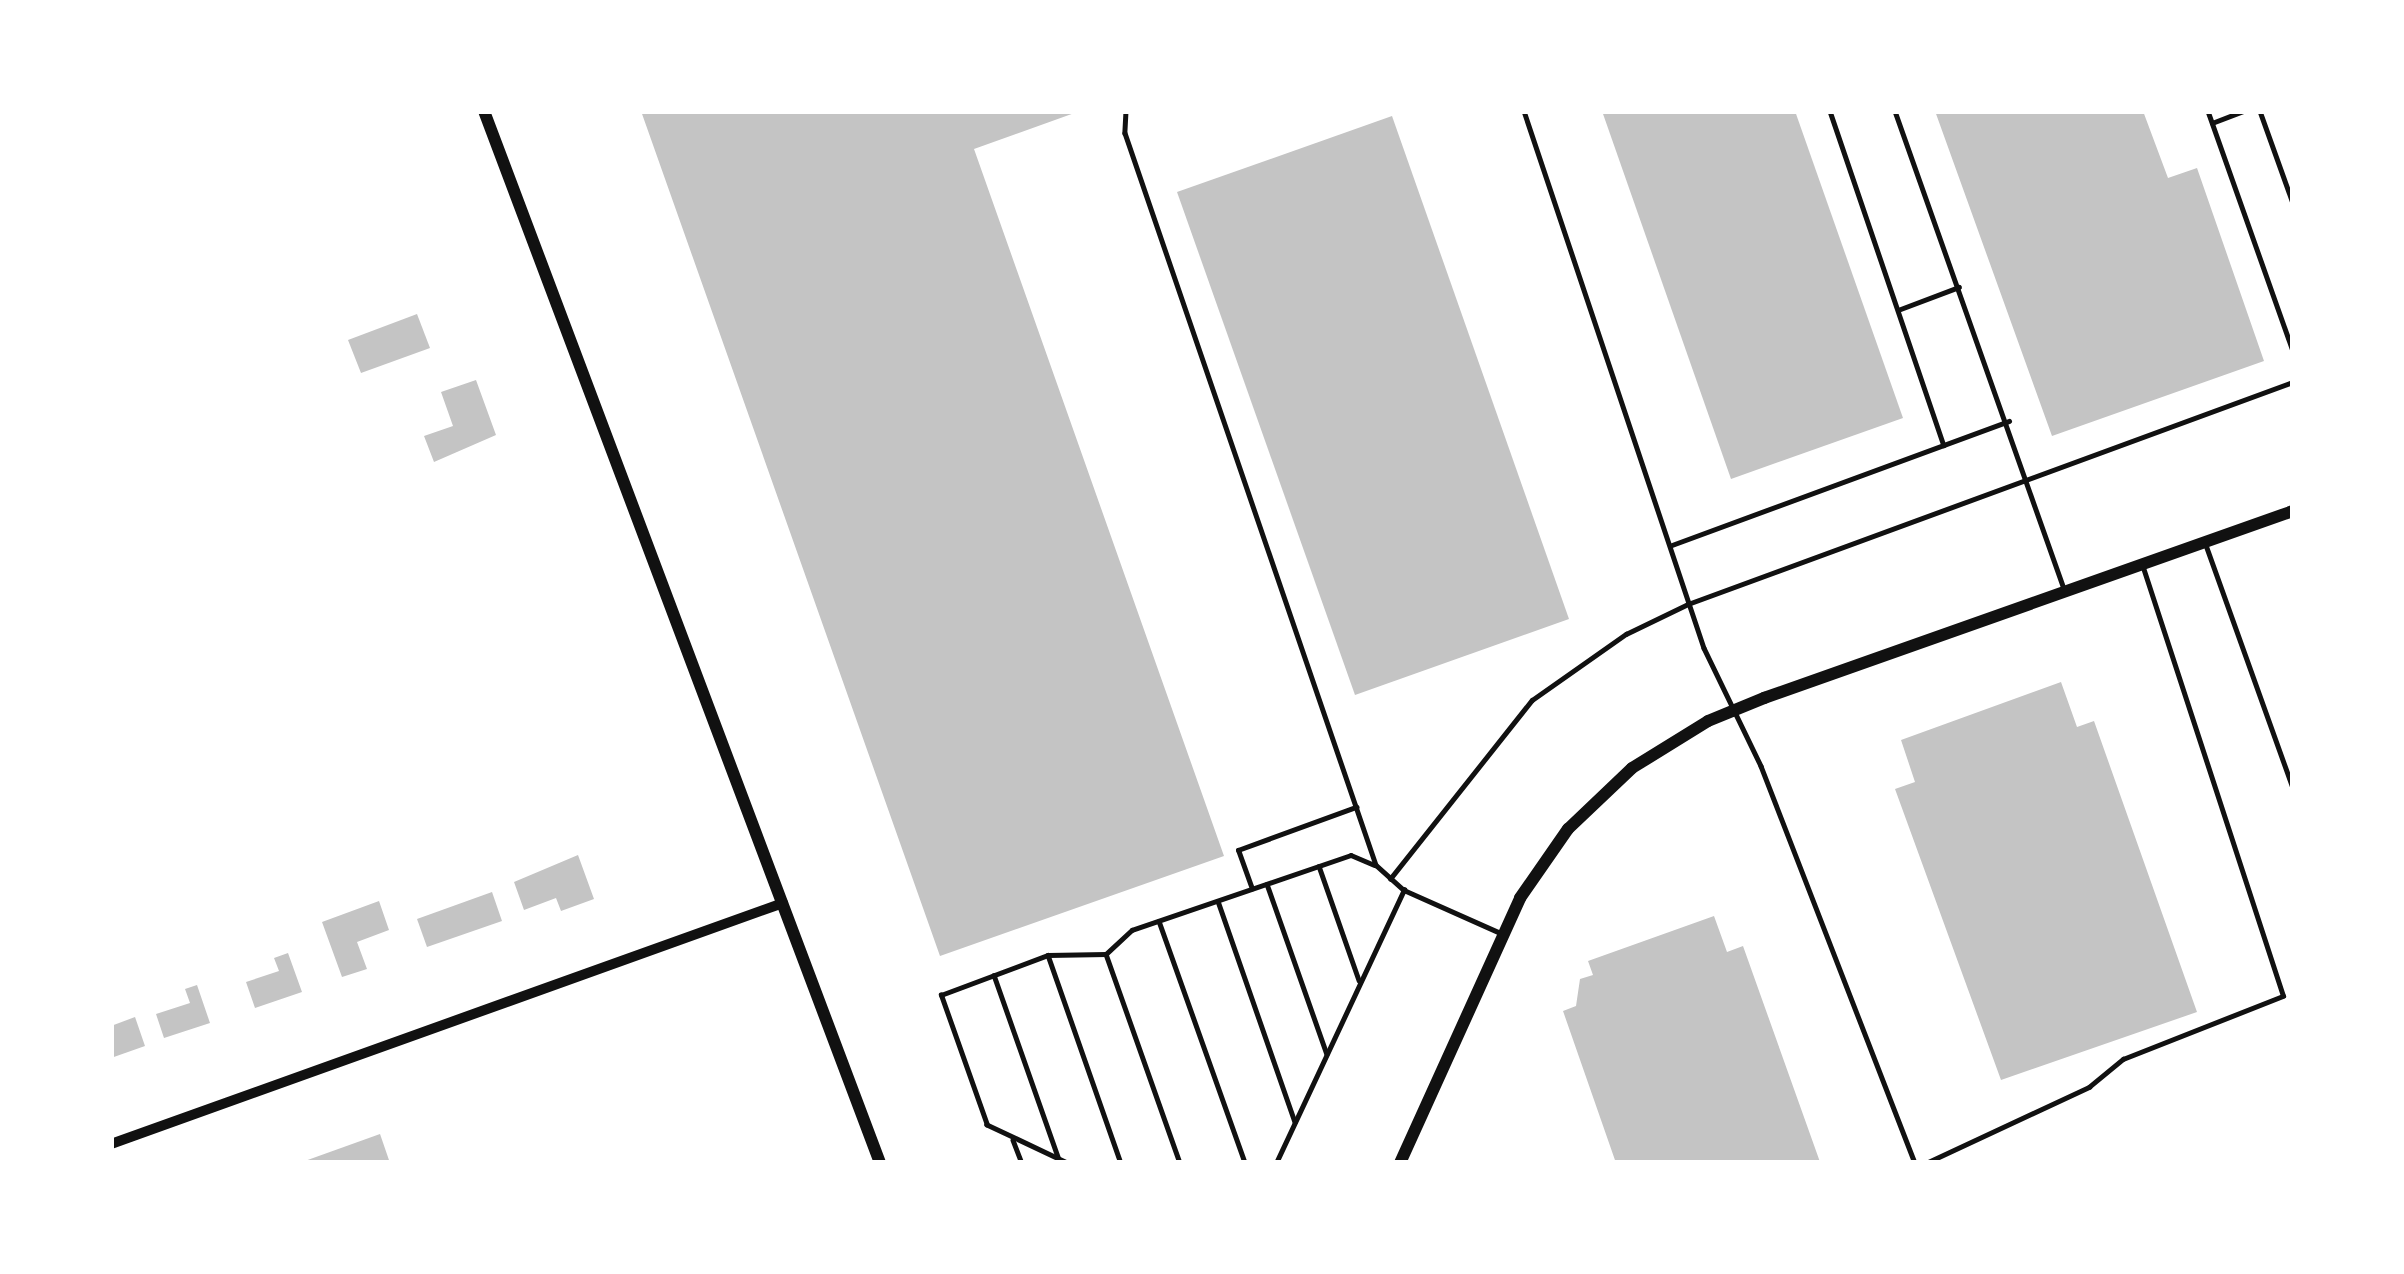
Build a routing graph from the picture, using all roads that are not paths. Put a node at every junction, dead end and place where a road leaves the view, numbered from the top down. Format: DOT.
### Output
graph roads {
  1 [pos="484,111"];
  2 [pos="1126,111"];
  3 [pos="1523,111"];
  4 [pos="1830,111"];
  5 [pos="1895,111"];
  6 [pos="2207,111"];
  7 [pos="2244,111"];
  8 [pos="2260,111"];
  9 [pos="2212,123"];
  10 [pos="2293,203"];
  11 [pos="1959,287"];
  12 [pos="1898,310"];
  13 [pos="2293,351"];
  14 [pos="2293,382"];
  15 [pos="2009,421"];
  16 [pos="1944,445"];
  17 [pos="2027,481"];
  18 [pos="2293,511"];
  19 [pos="2205,543"];
  20 [pos="1672,545"];
  21 [pos="2142,565"];
  22 [pos="2066,592"];
  23 [pos="1688,604"];
  24 [pos="1733,710"];
  25 [pos="2293,788"];
  26 [pos="1356,808"];
  27 [pos="1376,865"];
  28 [pos="1319,866"];
  29 [pos="1390,879"];
  30 [pos="1267,884"];
  31 [pos="1252,889"];
  32 [pos="1404,890"];
  33 [pos="1218,901"];
  34 [pos="783,903"];
  35 [pos="1159,921"];
  36 [pos="1503,934"];
  37 [pos="1106,954"];
  38 [pos="1048,955"];
  39 [pos="994,975"];
  40 [pos="1360,983"];
  41 [pos="1327,1054"];
  42 [pos="1295,1122"];
  43 [pos="1012,1137"];
  44 [pos="111,1144"];
  45 [pos="1058,1159"];
  46 [pos="880,1163"];
  47 [pos="1022,1163"];
  48 [pos="1066,1163"];
  49 [pos="1121,1163"];
  50 [pos="1180,1163"];
  51 [pos="1245,1163"];
  52 [pos="1276,1163"];
  53 [pos="1400,1163"];
  54 [pos="1915,1163"];
  55 [pos="1927,1163"];
  1 -- 34 [label="street"];
  2 -- 26 [label="lane"];
  3 -- 20 [label="lane"];
  4 -- 12 [label="lane"];
  5 -- 11 [label="lane"];
  6 -- 9 [label="lane"];
  7 -- 9 [label="lane"];
  8 -- 10 [label="lane"];
  9 -- 13 [label="lane"];
  11 -- 12 [label="lane"];
  11 -- 15 [label="lane"];
  12 -- 16 [label="lane"];
  14 -- 17 [label="lane"];
  15 -- 16 [label="lane"];
  15 -- 17 [label="lane"];
  16 -- 20 [label="lane"];
  17 -- 22 [label="lane"];
  17 -- 23 [label="lane"];
  18 -- 19 [label="street"];
  19 -- 21 [label="street"];
  19 -- 25 [label="lane"];
  20 -- 23 [label="lane"];
  21 -- 22 [label="street"];
  21 -- 55 [label="lane"];
  22 -- 24 [label="street"];
  23 -- 24 [label="lane"];
  23 -- 29 [label="lane"];
  24 -- 36 [label="street"];
  24 -- 54 [label="lane"];
  26 -- 27 [label="lane"];
  26 -- 31 [label="lane"];
  27 -- 28 [label="lane"];
  27 -- 29 [label="lane"];
  28 -- 30 [label="lane"];
  28 -- 40 [label="lane"];
  29 -- 32 [label="lane"];
  30 -- 31 [label="lane"];
  30 -- 41 [label="lane"];
  31 -- 33 [label="lane"];
  32 -- 36 [label="lane"];
  32 -- 40 [label="lane"];
  33 -- 35 [label="lane"];
  33 -- 42 [label="lane"];
  34 -- 44 [label="street"];
  34 -- 46 [label="street"];
  35 -- 37 [label="lane"];
  35 -- 51 [label="lane"];
  36 -- 53 [label="street"];
  37 -- 38 [label="lane"];
  37 -- 50 [label="lane"];
  38 -- 39 [label="lane"];
  38 -- 49 [label="lane"];
  39 -- 43 [label="lane"];
  39 -- 45 [label="lane"];
  40 -- 41 [label="lane"];
  41 -- 42 [label="lane"];
  42 -- 52 [label="lane"];
  43 -- 45 [label="lane"];
  43 -- 47 [label="lane"];
  45 -- 48 [label="lane"];
}
